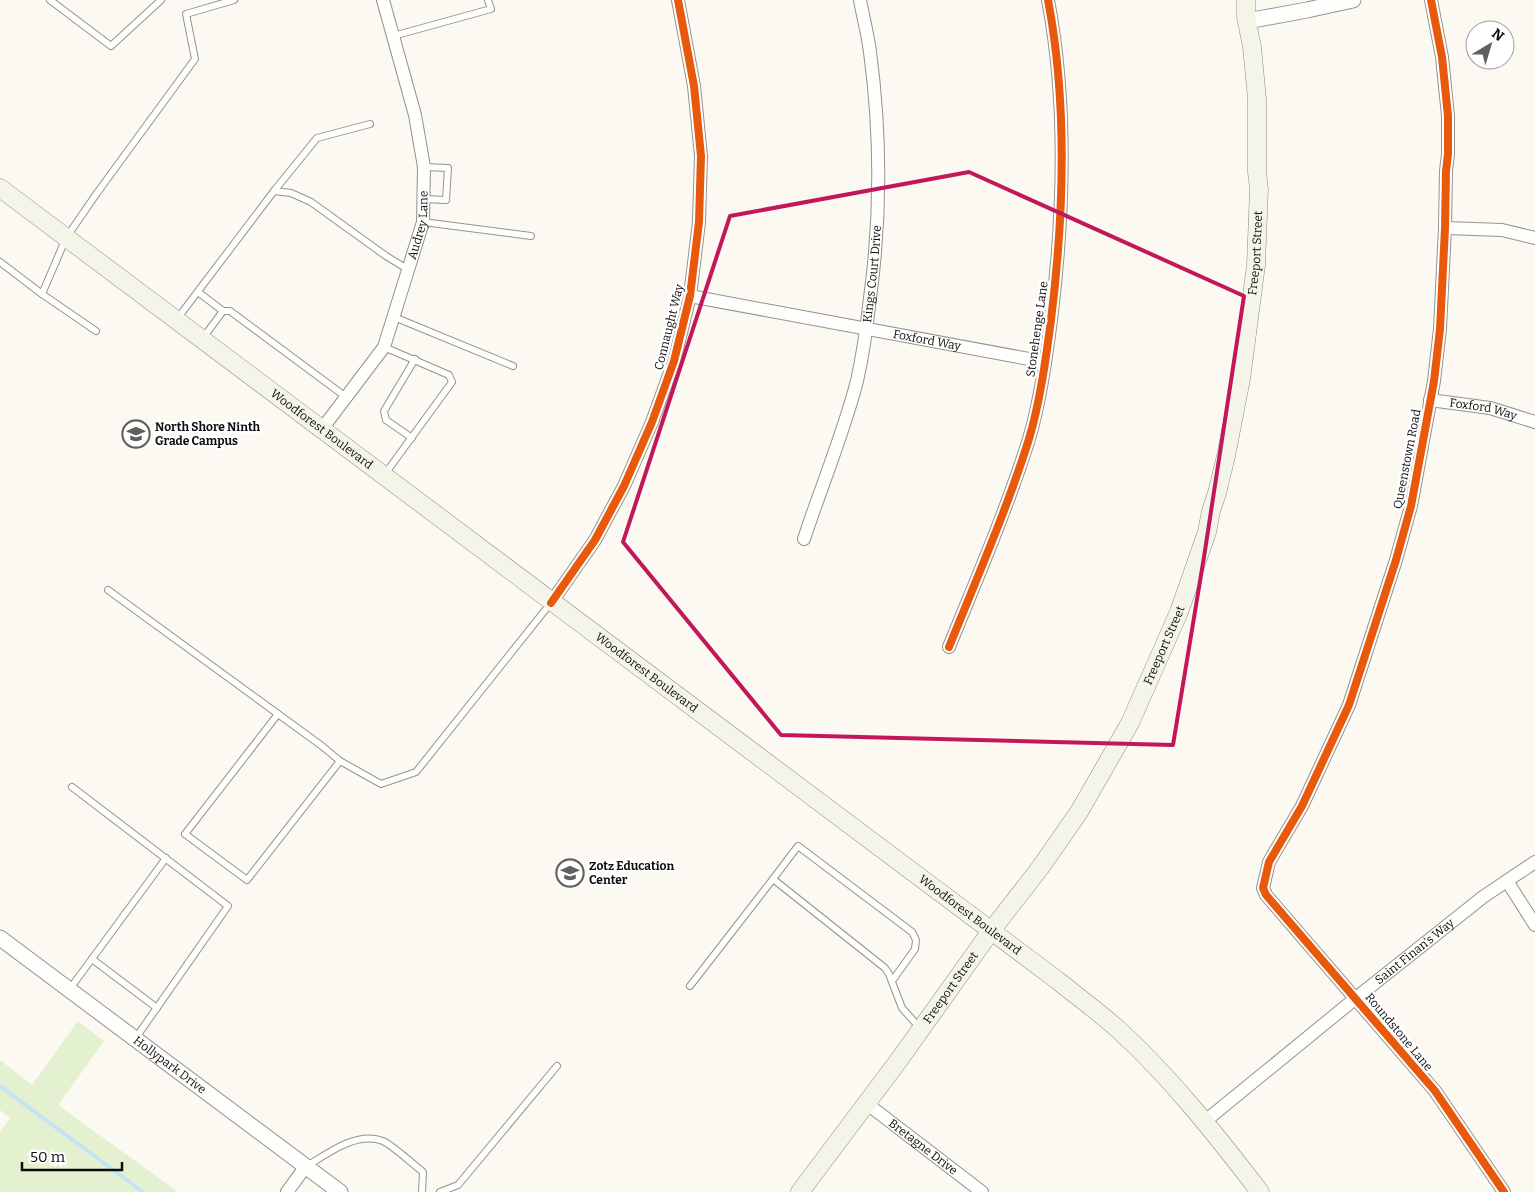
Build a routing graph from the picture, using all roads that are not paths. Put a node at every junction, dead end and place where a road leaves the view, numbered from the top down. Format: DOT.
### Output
graph roads {
  1 [pos="50,0"];
  2 [pos="161,0"];
  3 [pos="234,0"];
  4 [pos="384,0"];
  5 [pos="488,0"];
  6 [pos="678,0"];
  7 [pos="860,0"];
  8 [pos="1048,0"];
  9 [pos="1246,0"];
  10 [pos="1353,0"];
  11 [pos="1431,0"];
  12 [pos="1247,21"];
  13 [pos="393,36"];
  14 [pos="370,124"];
  15 [pos="424,167"];
  16 [pos="0,188"];
  17 [pos="274,191"];
  18 [pos="424,199"];
  19 [pos="422,222"];
  20 [pos="1445,228"];
  21 [pos="531,236"];
  22 [pos="66,238"];
  23 [pos="1535,238"];
  24 [pos="0,262"];
  25 [pos="410,268"];
  26 [pos="198,292"];
  27 [pos="42,294"];
  28 [pos="690,296"];
  29 [pos="223,311"];
  30 [pos="394,317"];
  31 [pos="177,320"];
  32 [pos="866,329"];
  33 [pos="96,331"];
  34 [pos="202,339"];
  35 [pos="384,347"];
  36 [pos="415,359"];
  37 [pos="1046,362"];
  38 [pos="514,366"];
  39 [pos="346,397"];
  40 [pos="1430,400"];
  41 [pos="1535,422"];
  42 [pos="322,429"];
  43 [pos="412,438"];
  44 [pos="384,475"];
  45 [pos="804,539"];
  46 [pos="108,590"];
  47 [pos="551,603"];
  48 [pos="949,647"];
  49 [pos="278,714"];
  50 [pos="340,761"];
  51 [pos="72,787"];
  52 [pos="166,858"];
  53 [pos="1535,862"];
  54 [pos="773,879"];
  55 [pos="1507,881"];
  56 [pos="1266,895"];
  57 [pos="1535,925"];
  58 [pos="992,931"];
  59 [pos="0,938"];
  60 [pos="92,959"];
  61 [pos="892,981"];
  62 [pos="690,986"];
  63 [pos="69,990"];
  64 [pos="1356,998"];
  65 [pos="157,1008"];
  66 [pos="921,1029"];
  67 [pos="135,1039"];
  68 [pos="557,1066"];
  69 [pos="866,1103"];
  70 [pos="1204,1122"];
  71 [pos="306,1166"];
  72 [pos="287,1192"];
  73 [pos="340,1192"];
  74 [pos="422,1192"];
  75 [pos="440,1192"];
  76 [pos="800,1192"];
  77 [pos="982,1192"];
  78 [pos="1260,1192"];
  79 [pos="1504,1192"];
  1 -- 2 [label="lane"];
  3 -- 22 [label="lane"];
  4 -- 13 [label="street, Audrey Lane"];
  5 -- 13 [label="lane"];
  6 -- 28 [label="street, Connaught Way"];
  7 -- 32 [label="street, Kings Court Drive"];
  8 -- 37 [label="street, Stonehenge Lane"];
  9 -- 12 [label="main road, Freeport Street"];
  10 -- 12 [label="street"];
  11 -- 20 [label="street, Queenstown Road"];
  12 -- 58 [label="main road, Freeport Street"];
  13 -- 15 [label="street, Audrey Lane"];
  14 -- 17 [label="lane"];
  15 -- 18 [label="street, Audrey Lane"];
  15 -- 18 [label="lane"];
  16 -- 22 [label="main road, Woodforest Boulevard"];
  17 -- 25 [label="lane"];
  17 -- 26 [label="lane"];
  18 -- 19 [label="street, Audrey Lane"];
  19 -- 21 [label="lane"];
  19 -- 25 [label="street, Audrey Lane"];
  20 -- 23 [label="street"];
  20 -- 40 [label="street, Queenstown Road"];
  22 -- 27 [label="lane"];
  22 -- 31 [label="main road, Woodforest Boulevard"];
  24 -- 27 [label="lane"];
  25 -- 30 [label="street, Audrey Lane"];
  26 -- 29 [label="lane"];
  26 -- 31 [label="lane"];
  27 -- 33 [label="lane"];
  28 -- 32 [label="street, Foxford Way"];
  28 -- 47 [label="street, Connaught Way"];
  29 -- 34 [label="lane"];
  29 -- 39 [label="lane"];
  30 -- 35 [label="street, Audrey Lane"];
  30 -- 38 [label="lane"];
  31 -- 34 [label="main road, Woodforest Boulevard"];
  32 -- 37 [label="street, Foxford Way"];
  32 -- 45 [label="street, Kings Court Drive"];
  34 -- 42 [label="main road, Woodforest Boulevard"];
  35 -- 36 [label="lane"];
  35 -- 39 [label="street, Audrey Lane"];
  36 -- 43 [label="lane"];
  36 -- 43 [label="lane"];
  37 -- 48 [label="street, Stonehenge Lane"];
  39 -- 42 [label="street, Audrey Lane"];
  40 -- 41 [label="street, Foxford Way"];
  40 -- 56 [label="street, Queenstown Road"];
  42 -- 44 [label="main road, Woodforest Boulevard"];
  43 -- 44 [label="lane"];
  44 -- 47 [label="main road, Woodforest Boulevard"];
  46 -- 49 [label="lane"];
  47 -- 50 [label="lane"];
  47 -- 58 [label="main road, Woodforest Boulevard"];
  49 -- 50 [label="lane"];
  49 -- 50 [label="lane"];
  51 -- 52 [label="lane"];
  52 -- 60 [label="lane"];
  52 -- 65 [label="lane"];
  53 -- 55 [label="street, Saint Finan's Way"];
  54 -- 61 [label="lane"];
  54 -- 61 [label="lane"];
  54 -- 62 [label="lane"];
  55 -- 57 [label="street"];
  55 -- 64 [label="street, Saint Finan's Way"];
  56 -- 64 [label="street, Roundstone Lane"];
  58 -- 66 [label="main road, Freeport Street"];
  58 -- 70 [label="main road, Woodforest Boulevard"];
  59 -- 63 [label="street, Hollypark Drive"];
  60 -- 63 [label="lane"];
  60 -- 65 [label="lane"];
  61 -- 66 [label="lane"];
  63 -- 67 [label="street, Hollypark Drive"];
  64 -- 70 [label="street, Saint Finan's Way"];
  64 -- 79 [label="street, Roundstone Lane"];
  65 -- 67 [label="lane"];
  66 -- 69 [label="main road, Freeport Street"];
  67 -- 71 [label="street, Hollypark Drive"];
  68 -- 75 [label="lane"];
  69 -- 76 [label="main road, Freeport Street"];
  69 -- 77 [label="street, Bretagne Drive"];
  70 -- 78 [label="main road, Woodforest Boulevard"];
  71 -- 72 [label="street"];
  71 -- 73 [label="street, Hollypark Drive"];
  71 -- 74 [label="lane"];
}
